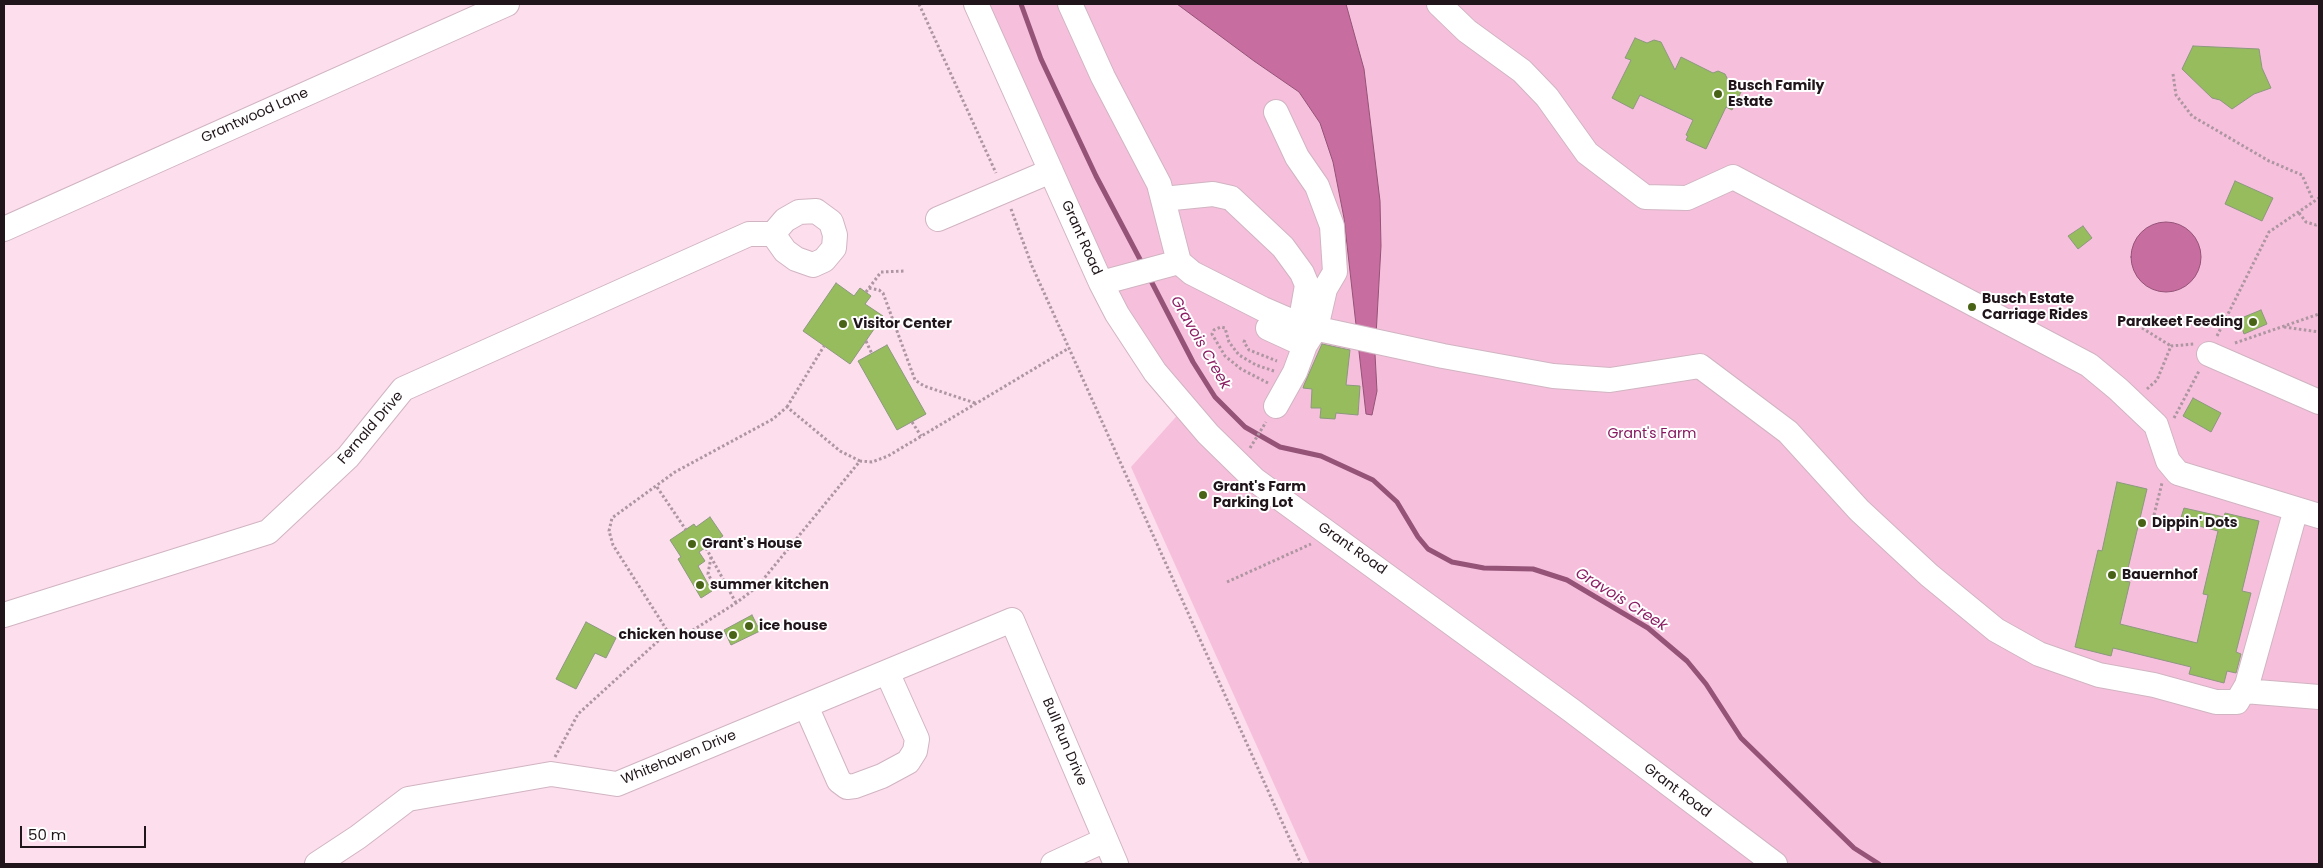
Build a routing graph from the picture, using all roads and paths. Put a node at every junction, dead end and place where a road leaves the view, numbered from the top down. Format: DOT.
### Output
graph roads {
  1 [pos="507,4"];
  2 [pos="919,4"];
  3 [pos="976,4"];
  4 [pos="1070,4"];
  5 [pos="1439,4"];
  6 [pos="2173,74"];
  7 [pos="1276,112"];
  8 [pos="1051,171"];
  9 [pos="998,177"];
  10 [pos="2319,198"];
  11 [pos="1163,199"];
  12 [pos="2313,200"];
  13 [pos="1011,207"];
  14 [pos="2299,213"];
  15 [pos="938,219"];
  16 [pos="2319,223"];
  17 [pos="4,229"];
  18 [pos="773,234"];
  19 [pos="1175,266"];
  20 [pos="905,271"];
  21 [pos="1101,284"];
  22 [pos="869,288"];
  23 [pos="866,292"];
  24 [pos="2319,314"];
  25 [pos="2284,327"];
  26 [pos="2142,328"];
  27 [pos="2319,332"];
  28 [pos="1307,333"];
  29 [pos="866,340"];
  30 [pos="1245,340"];
  31 [pos="824,346"];
  32 [pos="2171,346"];
  33 [pos="1069,348"];
  34 [pos="2210,350"];
  35 [pos="872,354"];
  36 [pos="1279,365"];
  37 [pos="1279,389"];
  38 [pos="2125,396"];
  39 [pos="2319,402"];
  40 [pos="976,404"];
  41 [pos="787,407"];
  42 [pos="912,422"];
  43 [pos="921,436"];
  44 [pos="2165,451"];
  45 [pos="1248,452"];
  46 [pos="860,461"];
  47 [pos="657,487"];
  48 [pos="2296,509"];
  49 [pos="2154,515"];
  50 [pos="2319,516"];
  51 [pos="686,530"];
  52 [pos="1305,536"];
  53 [pos="706,548"];
  54 [pos="711,556"];
  55 [pos="713,582"];
  56 [pos="1227,582"];
  57 [pos="736,603"];
  58 [pos="4,615"];
  59 [pos="1012,620"];
  60 [pos="668,632"];
  61 [pos="887,672"];
  62 [pos="2244,691"];
  63 [pos="2319,697"];
  64 [pos="806,706"];
  65 [pos="551,774"];
  66 [pos="1105,840"];
  67 [pos="317,864"];
  68 [pos="1053,864"];
  69 [pos="1116,864"];
  70 [pos="1301,864"];
  71 [pos="1775,864"];
  1 -- 17 [label="street, Grantwood Lane"];
  2 -- 9 [label="path"];
  3 -- 8 [label="street, Grant Road"];
  4 -- 11 [label="street"];
  5 -- 38 [label="street"];
  6 -- 12 [label="path"];
  7 -- 28 [label="street"];
  8 -- 15 [label="street"];
  8 -- 21 [label="street, Grant Road"];
  10 -- 12 [label="path"];
  11 -- 19 [label="street"];
  11 -- 28 [label="street"];
  12 -- 14 [label="path"];
  13 -- 33 [label="path"];
  14 -- 16 [label="path"];
  14 -- 34 [label="path"];
  18 -- 58 [label="street, Fernald Drive"];
  19 -- 21 [label="street"];
  19 -- 28 [label="street"];
  20 -- 22 [label="path"];
  21 -- 71 [label="street, Grant Road"];
  22 -- 23 [label="path"];
  22 -- 40 [label="path"];
  24 -- 25 [label="path"];
  25 -- 27 [label="path"];
  25 -- 34 [label="path"];
  26 -- 32 [label="path"];
  28 -- 37 [label="street"];
  28 -- 62 [label="street"];
  29 -- 35 [label="path"];
  30 -- 36 [label="path"];
  31 -- 41 [label="path"];
  32 -- 34 [label="path"];
  32 -- 38 [label="path"];
  33 -- 40 [label="path"];
  33 -- 70 [label="path"];
  34 -- 39 [label="street"];
  34 -- 44 [label="path"];
  37 -- 37 [label="path"];
  37 -- 45 [label="path"];
  38 -- 44 [label="street"];
  40 -- 43 [label="path"];
  41 -- 46 [label="path"];
  41 -- 47 [label="path"];
  42 -- 43 [label="path"];
  43 -- 46 [label="path"];
  44 -- 48 [label="street"];
  44 -- 49 [label="path"];
  46 -- 57 [label="path"];
  47 -- 51 [label="path"];
  47 -- 60 [label="path"];
  48 -- 50 [label="street"];
  48 -- 62 [label="street"];
  52 -- 56 [label="path"];
  53 -- 54 [label="path"];
  54 -- 55 [label="path"];
  54 -- 57 [label="path"];
  57 -- 60 [label="path"];
  59 -- 61 [label="street, Whitehaven Drive"];
  59 -- 66 [label="street, Bull Run Drive"];
  60 -- 65 [label="path"];
  61 -- 64 [label="street, Whitehaven Drive"];
  61 -- 64 [label="street"];
  62 -- 63 [label="street"];
  64 -- 65 [label="street, Whitehaven Drive"];
  65 -- 67 [label="street, Whitehaven Drive"];
  66 -- 68 [label="street"];
  66 -- 69 [label="street, Bull Run Drive"];
}
